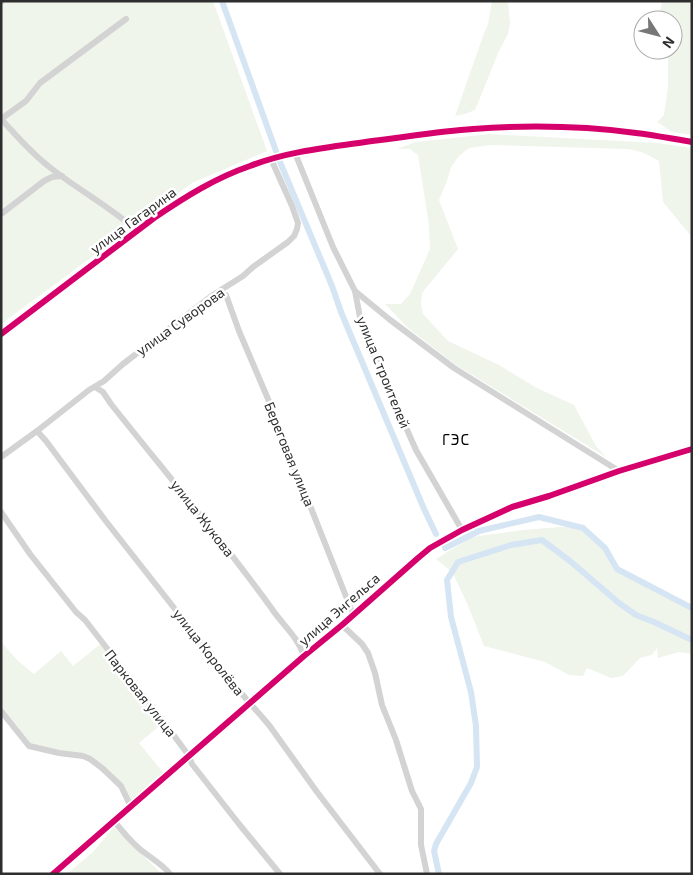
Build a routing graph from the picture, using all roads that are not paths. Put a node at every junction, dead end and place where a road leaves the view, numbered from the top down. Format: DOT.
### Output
graph roads {
  1 [pos="126,19"];
  2 [pos="1,119"];
  3 [pos="5,127"];
  4 [pos="692,142"];
  5 [pos="295,153"];
  6 [pos="271,159"];
  7 [pos="62,176"];
  8 [pos="1,214"];
  9 [pos="138,231"];
  10 [pos="356,290"];
  11 [pos="223,293"];
  12 [pos="1,334"];
  13 [pos="95,387"];
  14 [pos="36,431"];
  15 [pos="692,449"];
  16 [pos="1,457"];
  17 [pos="619,471"];
  18 [pos="1,512"];
  19 [pos="462,530"];
  20 [pos="353,614"];
  21 [pos="342,625"];
  22 [pos="304,656"];
  23 [pos="249,704"];
  24 [pos="1,711"];
  25 [pos="189,756"];
  26 [pos="131,806"];
  27 [pos="114,821"];
  28 [pos="53,874"];
  29 [pos="170,874"];
  30 [pos="280,874"];
  31 [pos="380,874"];
  32 [pos="427,874"];
  1 -- 2 [label="street"];
  2 -- 3 [label="street"];
  3 -- 7 [label="street"];
  4 -- 5 [label="street, улица Гагарина"];
  5 -- 6 [label="street, улица Гагарина"];
  5 -- 10 [label="street, улица Строителей"];
  6 -- 9 [label="street, улица Гагарина"];
  6 -- 11 [label="street, улица Суворова"];
  7 -- 8 [label="street"];
  7 -- 9 [label="street"];
  9 -- 12 [label="street, улица Гагарина"];
  10 -- 17 [label="street"];
  10 -- 19 [label="street, улица Строителей"];
  11 -- 13 [label="street, улица Суворова"];
  11 -- 20 [label="street, Береговая улица"];
  13 -- 14 [label="street, улица Суворова"];
  13 -- 22 [label="street, улица Жукова"];
  14 -- 16 [label="street, улица Суворова"];
  14 -- 23 [label="street, улица Королёва"];
  15 -- 17 [label="street, улица Энгельса"];
  17 -- 19 [label="street, улица Энгельса"];
  18 -- 25 [label="street, Парковая улица"];
  19 -- 20 [label="street, улица Энгельса"];
  20 -- 21 [label="street, улица Энгельса"];
  21 -- 22 [label="street, улица Энгельса"];
  21 -- 32 [label="street"];
  22 -- 23 [label="street, улица Энгельса"];
  23 -- 25 [label="street, улица Энгельса"];
  23 -- 31 [label="street, улица Королёва"];
  24 -- 26 [label="street"];
  25 -- 26 [label="street, улица Энгельса"];
  25 -- 30 [label="street, Парковая улица"];
  26 -- 27 [label="street, улица Энгельса"];
  27 -- 28 [label="street, улица Энгельса"];
  27 -- 29 [label="street"];
}
